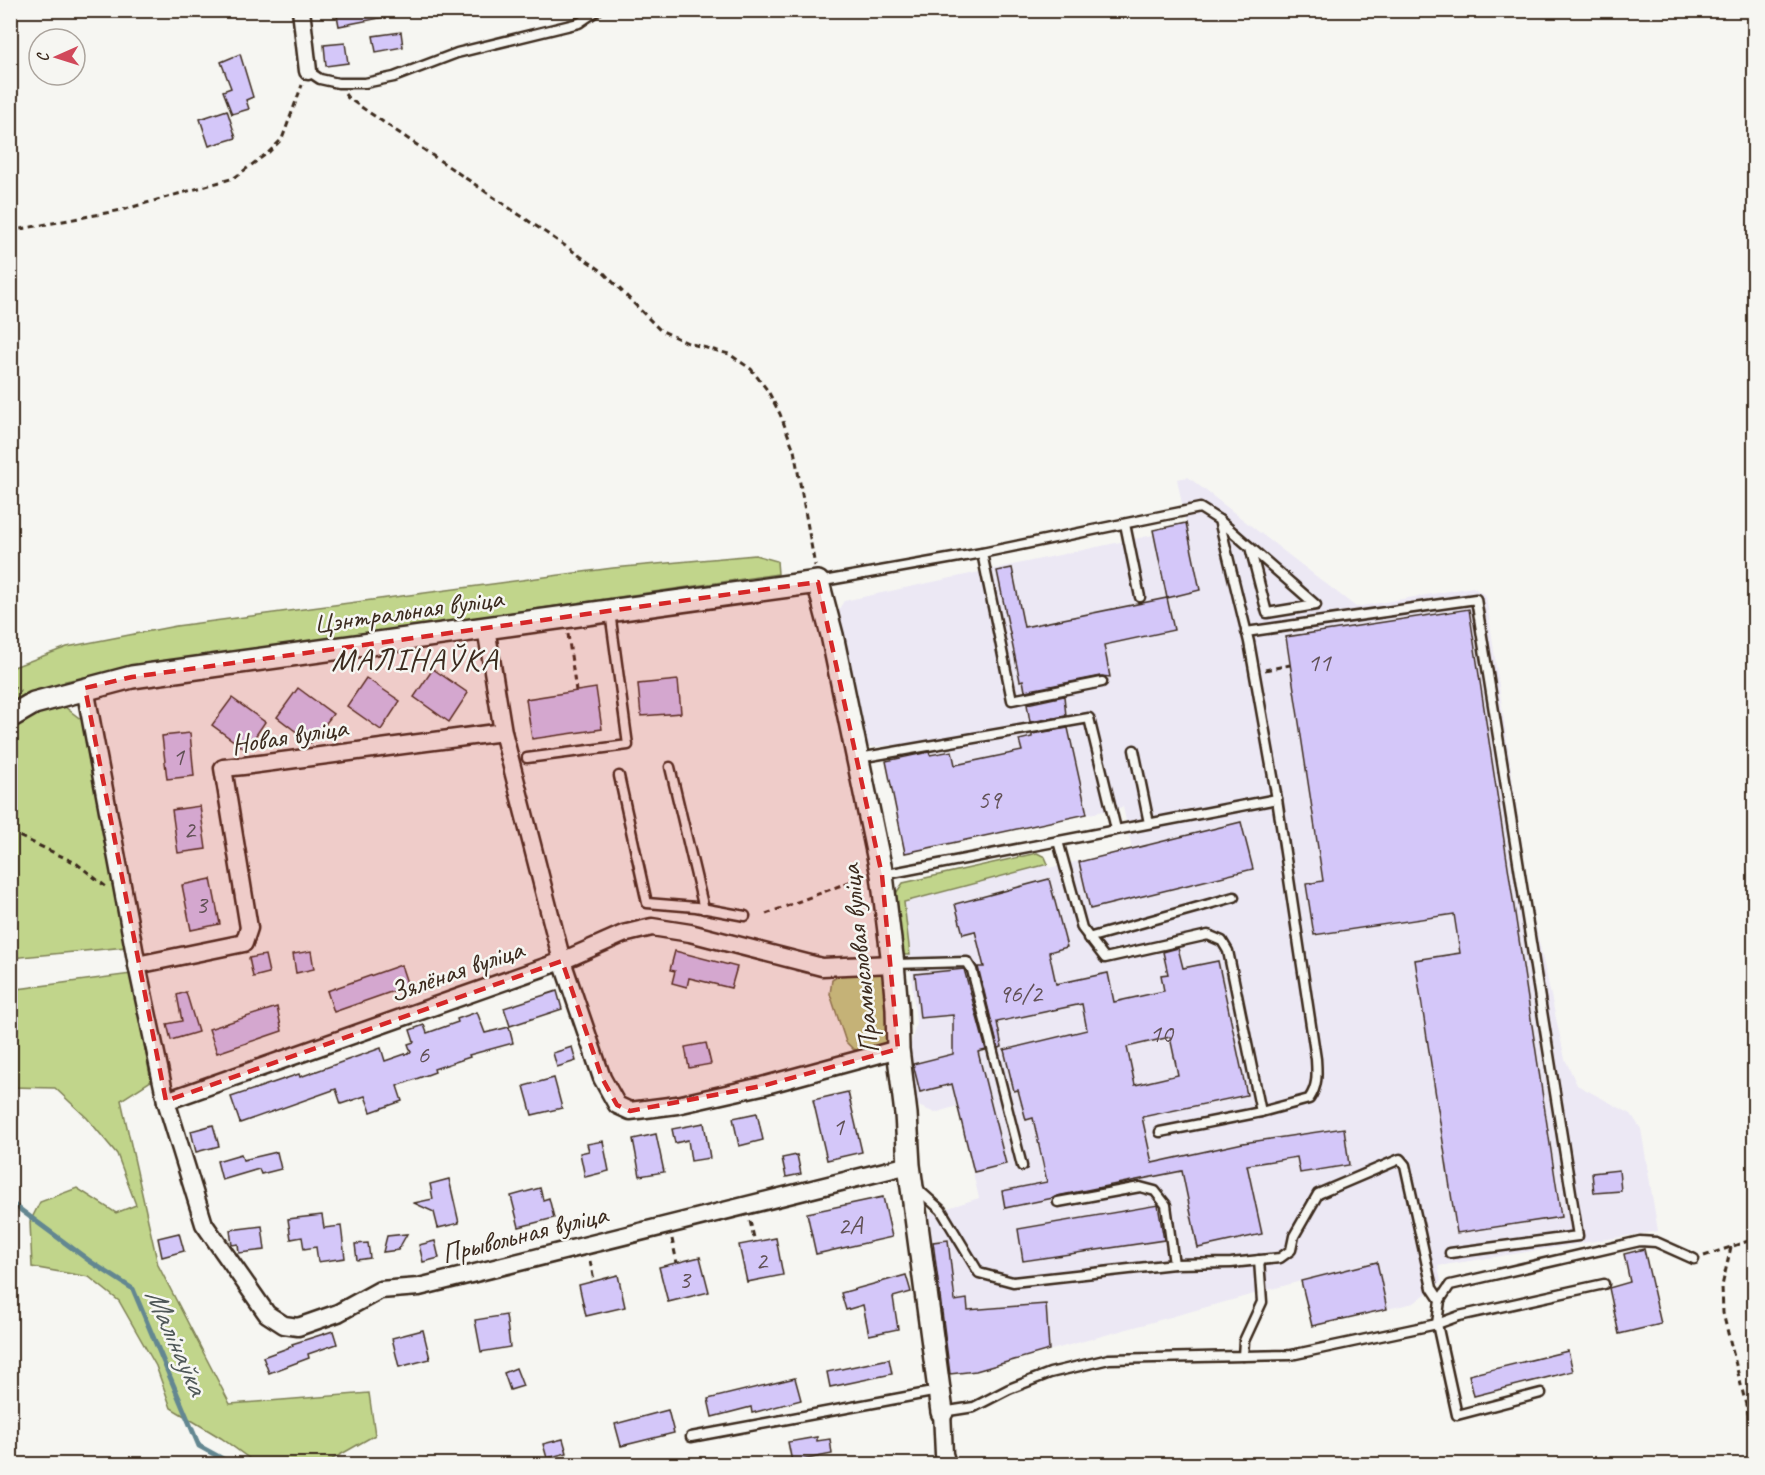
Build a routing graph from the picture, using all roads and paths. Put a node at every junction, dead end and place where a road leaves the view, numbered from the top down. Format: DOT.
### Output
graph roads {
  1 [pos="301,10"];
  2 [pos="598,10"];
  3 [pos="308,71"];
  4 [pos="338,83"];
  5 [pos="10,231"];
  6 [pos="1219,520"];
  7 [pos="1125,524"];
  8 [pos="1250,547"];
  9 [pos="982,554"];
  10 [pos="818,582"];
  11 [pos="1140,597"];
  12 [pos="610,612"];
  13 [pos="565,618"];
  14 [pos="486,628"];
  15 [pos="1246,632"];
  16 [pos="1290,665"];
  17 [pos="1254,672"];
  18 [pos="1102,682"];
  19 [pos="85,688"];
  20 [pos="576,691"];
  21 [pos="10,717"];
  22 [pos="503,732"];
  23 [pos="1134,750"];
  24 [pos="527,758"];
  25 [pos="858,759"];
  26 [pos="670,767"];
  27 [pos="619,776"];
  28 [pos="1277,799"];
  29 [pos="1149,823"];
  30 [pos="1116,829"];
  31 [pos="10,832"];
  32 [pos="1058,841"];
  33 [pos="881,873"];
  34 [pos="1234,897"];
  35 [pos="126,907"];
  36 [pos="704,909"];
  37 [pos="766,914"];
  38 [pos="745,916"];
  39 [pos="1088,938"];
  40 [pos="562,961"];
  41 [pos="893,964"];
  42 [pos="136,965"];
  43 [pos="898,1049"];
  44 [pos="166,1101"];
  45 [pos="1261,1112"];
  46 [pos="1160,1132"];
  47 [pos="1022,1166"];
  48 [pos="909,1168"];
  49 [pos="1058,1202"];
  50 [pos="749,1216"];
  51 [pos="671,1234"];
  52 [pos="1755,1239"];
  53 [pos="754,1242"];
  54 [pos="1731,1247"];
  55 [pos="589,1253"];
  56 [pos="1450,1253"];
  57 [pos="1694,1259"];
  58 [pos="1259,1260"];
  59 [pos="677,1263"];
  60 [pos="1174,1264"];
  61 [pos="594,1281"];
  62 [pos="1604,1284"];
  63 [pos="1440,1300"];
  64 [pos="1437,1324"];
  65 [pos="1243,1356"];
  66 [pos="938,1390"];
  67 [pos="1541,1393"];
  68 [pos="942,1412"];
  69 [pos="691,1437"];
  70 [pos="1755,1437"];
  71 [pos="947,1464"];
  1 -- 3 [label="street"];
  2 -- 4 [label="lane"];
  3 -- 4 [label="lane"];
  3 -- 5 [label="path"];
  4 -- 10 [label="path"];
  6 -- 7 [label="lane"];
  6 -- 8 [label="lane"];
  6 -- 15 [label="lane"];
  7 -- 9 [label="lane"];
  7 -- 11 [label="lane"];
  8 -- 8 [label="lane"];
  9 -- 10 [label="lane"];
  9 -- 18 [label="lane"];
  10 -- 12 [label="street, Цэнтральная вуліца"];
  10 -- 25 [label="street, Прамысловая вуліца"];
  12 -- 13 [label="street, Цэнтральная вуліца"];
  12 -- 24 [label="lane"];
  13 -- 14 [label="street, Цэнтральная вуліца"];
  13 -- 20 [label="path"];
  14 -- 19 [label="street, Цэнтральная вуліца"];
  14 -- 22 [label="street"];
  15 -- 17 [label="lane"];
  15 -- 56 [label="lane"];
  16 -- 17 [label="path"];
  17 -- 28 [label="lane"];
  19 -- 21 [label="street, Цэнтральная вуліца"];
  19 -- 35 [label="street"];
  22 -- 40 [label="street"];
  22 -- 42 [label="street, Новая вуліца"];
  23 -- 29 [label="lane"];
  25 -- 30 [label="lane"];
  25 -- 33 [label="street, Прамысловая вуліца"];
  26 -- 36 [label="lane"];
  27 -- 36 [label="lane"];
  28 -- 29 [label="lane"];
  28 -- 45 [label="lane"];
  29 -- 30 [label="lane"];
  30 -- 32 [label="lane"];
  31 -- 35 [label="path"];
  32 -- 33 [label="lane"];
  32 -- 39 [label="lane"];
  33 -- 37 [label="path"];
  33 -- 41 [label="street, Прамысловая вуліца"];
  34 -- 39 [label="lane"];
  35 -- 42 [label="street"];
  36 -- 38 [label="lane"];
  39 -- 45 [label="lane"];
  40 -- 41 [label="street, Зялёная вуліца"];
  40 -- 43 [label="street"];
  40 -- 44 [label="street, Зялёная вуліца"];
  41 -- 43 [label="street, Прамысловая вуліца"];
  41 -- 47 [label="lane"];
  42 -- 44 [label="street"];
  43 -- 48 [label="street, Прамысловая вуліца"];
  44 -- 48 [label="street, Прывольная вуліца"];
  45 -- 46 [label="lane"];
  48 -- 60 [label="lane"];
  48 -- 66 [label="street, Прамысловая вуліца"];
  49 -- 60 [label="lane"];
  50 -- 53 [label="path"];
  51 -- 59 [label="path"];
  52 -- 54 [label="path"];
  54 -- 57 [label="path"];
  54 -- 70 [label="path"];
  55 -- 61 [label="path"];
  57 -- 63 [label="lane"];
  58 -- 60 [label="lane"];
  58 -- 63 [label="lane"];
  58 -- 65 [label="lane"];
  62 -- 64 [label="lane"];
  63 -- 64 [label="lane"];
  64 -- 65 [label="lane"];
  64 -- 67 [label="lane"];
  65 -- 68 [label="lane"];
  66 -- 68 [label="street, Прамысловая вуліца"];
  66 -- 69 [label="lane"];
  68 -- 71 [label="street"];
}
